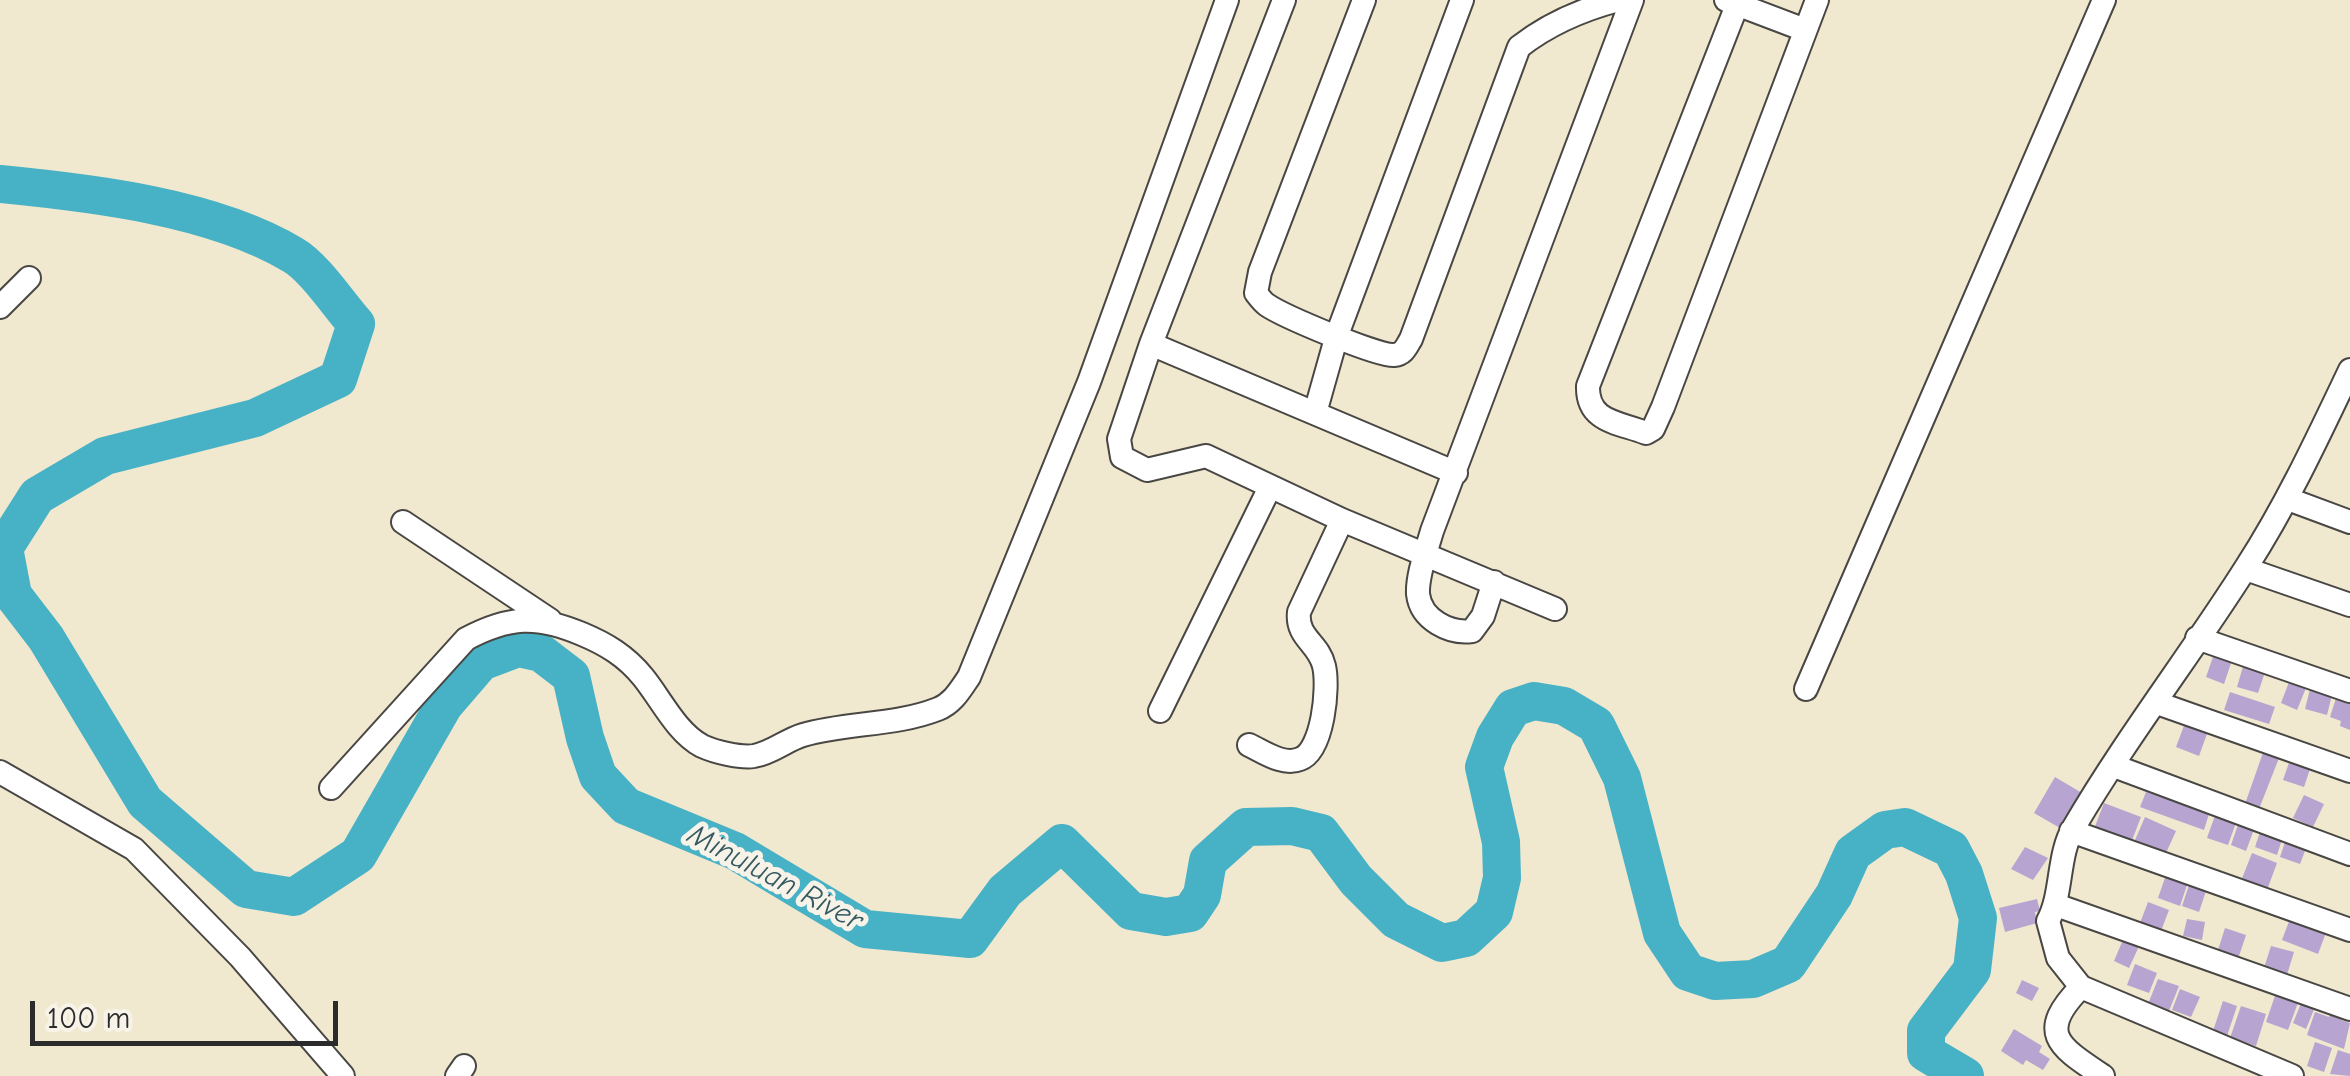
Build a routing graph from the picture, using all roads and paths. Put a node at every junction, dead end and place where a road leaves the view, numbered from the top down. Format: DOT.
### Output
graph roads {
  1 [pos="1226,0"];
  2 [pos="1284,0"];
  3 [pos="1364,0"];
  4 [pos="1462,0"];
  5 [pos="1618,0"];
  6 [pos="1632,0"];
  7 [pos="1816,0"];
  8 [pos="2104,0"];
  9 [pos="1734,2"];
  10 [pos="1805,30"];
  11 [pos="28,278"];
  12 [pos="0,307"];
  13 [pos="1337,335"];
  14 [pos="1151,344"];
  15 [pos="2350,370"];
  16 [pos="1316,413"];
  17 [pos="1456,473"];
  18 [pos="1270,487"];
  19 [pos="2288,498"];
  20 [pos="1342,520"];
  21 [pos="403,522"];
  22 [pos="2350,522"];
  23 [pos="1426,556"];
  24 [pos="2246,569"];
  25 [pos="1494,582"];
  26 [pos="2350,605"];
  27 [pos="1555,609"];
  28 [pos="553,622"];
  29 [pos="2196,638"];
  30 [pos="1806,689"];
  31 [pos="2350,691"];
  32 [pos="2156,703"];
  33 [pos="1160,711"];
  34 [pos="1249,745"];
  35 [pos="2114,766"];
  36 [pos="0,772"];
  37 [pos="2350,772"];
  38 [pos="331,788"];
  39 [pos="2071,831"];
  40 [pos="2350,854"];
  41 [pos="2056,905"];
  42 [pos="2350,930"];
  43 [pos="2081,987"];
  44 [pos="2350,1009"];
  45 [pos="343,1076"];
  46 [pos="2103,1076"];
  47 [pos="2292,1076"];
  1 -- 28 [label="street"];
  2 -- 14 [label="street"];
  3 -- 13 [label="street"];
  4 -- 13 [label="street"];
  5 -- 13 [label="street"];
  6 -- 17 [label="street"];
  7 -- 10 [label="street"];
  8 -- 30 [label="street"];
  9 -- 10 [label="street"];
  9 -- 10 [label="street"];
  11 -- 12 [label="street"];
  13 -- 16 [label="street"];
  14 -- 16 [label="street"];
  14 -- 18 [label="street"];
  15 -- 19 [label="street"];
  16 -- 17 [label="street"];
  17 -- 23 [label="street"];
  18 -- 20 [label="street"];
  18 -- 33 [label="street"];
  19 -- 22 [label="street"];
  19 -- 24 [label="street"];
  20 -- 23 [label="street"];
  20 -- 34 [label="street"];
  21 -- 28 [label="street"];
  23 -- 25 [label="street"];
  23 -- 25 [label="street"];
  24 -- 26 [label="street"];
  24 -- 29 [label="street"];
  25 -- 27 [label="street"];
  28 -- 38 [label="street"];
  29 -- 31 [label="street"];
  29 -- 32 [label="street"];
  32 -- 35 [label="street"];
  32 -- 37 [label="street"];
  35 -- 39 [label="street"];
  35 -- 40 [label="street"];
  36 -- 45 [label="street"];
  39 -- 41 [label="street"];
  39 -- 42 [label="street"];
  41 -- 43 [label="street"];
  41 -- 44 [label="street"];
  43 -- 46 [label="street"];
  43 -- 47 [label="street"];
}
